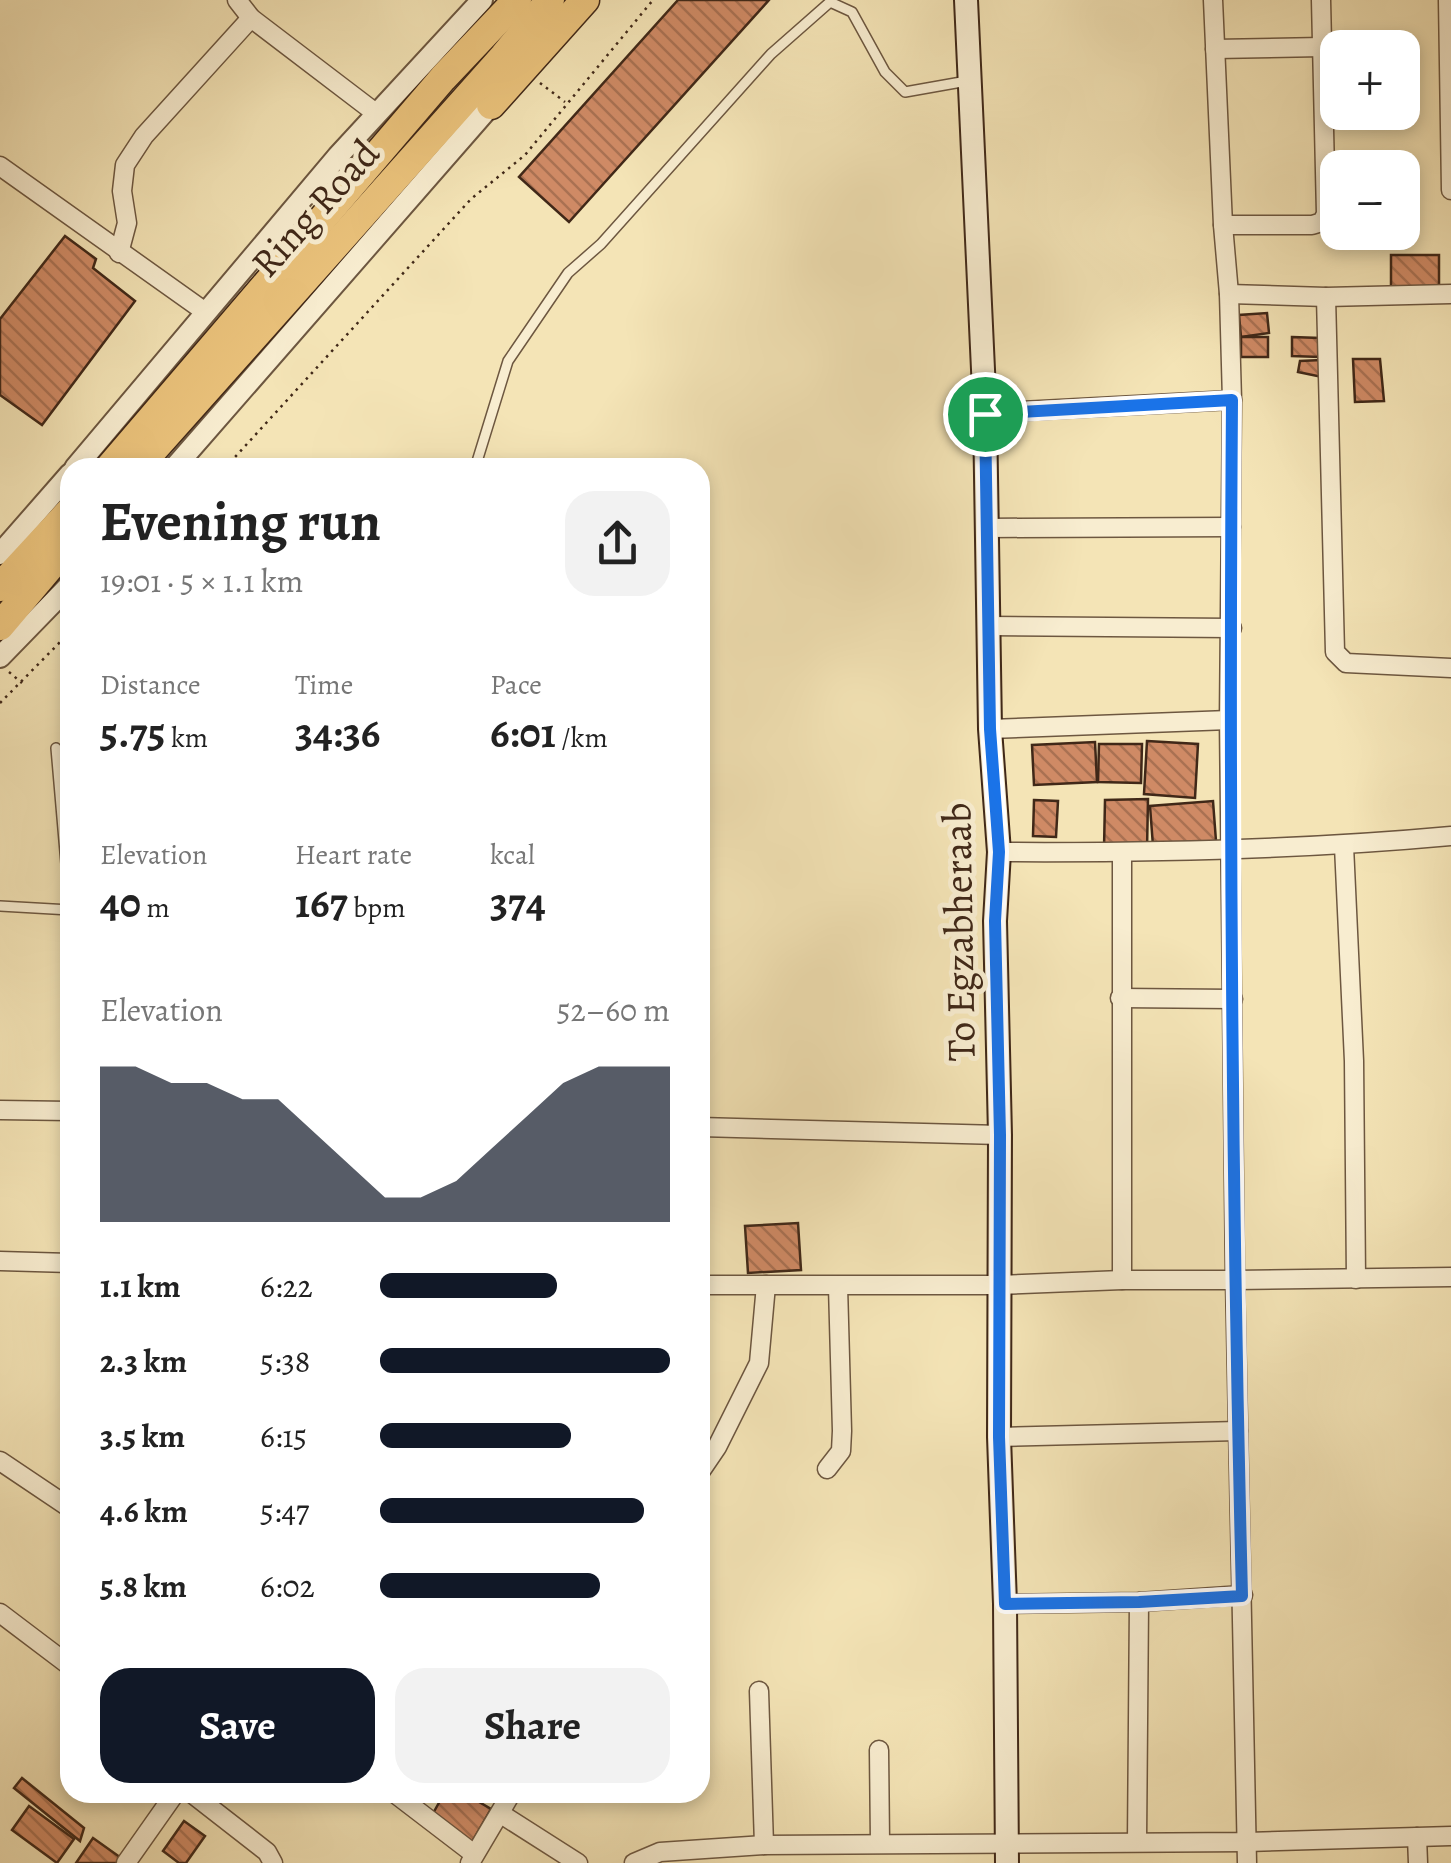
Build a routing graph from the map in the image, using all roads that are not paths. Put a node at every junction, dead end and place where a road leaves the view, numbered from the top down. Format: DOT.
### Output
graph roads {
  1 [pos="238,0"];
  2 [pos="482,0"];
  3 [pos="498,0"];
  4 [pos="517,0"];
  5 [pos="553,0"];
  6 [pos="585,0"];
  7 [pos="966,0"];
  8 [pos="1213,0"];
  9 [pos="1321,0"];
  10 [pos="1448,0"];
  11 [pos="251,18"];
  12 [pos="1322,30"];
  13 [pos="1320,47"];
  14 [pos="1215,49"];
  15 [pos="443,78"];
  16 [pos="970,80"];
  17 [pos="491,105"];
  18 [pos="377,114"];
  19 [pos="1324,130"];
  20 [pos="1450,135"];
  21 [pos="0,166"];
  22 [pos="1451,190"];
  23 [pos="1223,226"];
  24 [pos="119,253"];
  25 [pos="1229,294"];
  26 [pos="1451,294"];
  27 [pos="1326,297"];
  28 [pos="204,310"];
  29 [pos="1232,400"];
  30 [pos="985,414"];
  31 [pos="83,458"];
  32 [pos="117,458"];
  33 [pos="147,458"];
  34 [pos="183,458"];
  35 [pos="478,458"];
  36 [pos="60,485"];
  37 [pos="60,523"];
  38 [pos="1231,527"];
  39 [pos="986,528"];
  40 [pos="0,554"];
  41 [pos="60,555"];
  42 [pos="0,587"];
  43 [pos="60,595"];
  44 [pos="0,626"];
  45 [pos="988,626"];
  46 [pos="1232,628"];
  47 [pos="0,661"];
  48 [pos="1451,668"];
  49 [pos="1229,720"];
  50 [pos="990,729"];
  51 [pos="56,748"];
  52 [pos="60,794"];
  53 [pos="1451,836"];
  54 [pos="1344,846"];
  55 [pos="1233,850"];
  56 [pos="999,852"];
  57 [pos="1122,853"];
  58 [pos="0,906"];
  59 [pos="60,909"];
  60 [pos="1120,998"];
  61 [pos="1233,999"];
  62 [pos="0,1110"];
  63 [pos="60,1112"];
  64 [pos="710,1128"];
  65 [pos="1000,1135"];
  66 [pos="0,1261"];
  67 [pos="60,1262"];
  68 [pos="1451,1277"];
  69 [pos="1356,1279"];
  70 [pos="1122,1280"];
  71 [pos="1234,1280"];
  72 [pos="766,1284"];
  73 [pos="710,1285"];
  74 [pos="998,1285"];
  75 [pos="838,1286"];
  76 [pos="1238,1431"];
  77 [pos="999,1437"];
  78 [pos="710,1457"];
  79 [pos="0,1461"];
  80 [pos="827,1470"];
  81 [pos="60,1501"];
  82 [pos="1242,1596"];
  83 [pos="1139,1602"];
  84 [pos="1005,1604"];
  85 [pos="0,1614"];
  86 [pos="60,1659"];
  87 [pos="759,1691"];
  88 [pos="878,1750"];
  89 [pos="168,1803"];
  90 [pos="204,1803"];
  91 [pos="406,1803"];
  92 [pos="506,1803"];
  93 [pos="501,1814"];
  94 [pos="1451,1836"];
  95 [pos="1417,1837"];
  96 [pos="880,1842"];
  97 [pos="1137,1842"];
  98 [pos="1247,1842"];
  99 [pos="773,1851"];
  100 [pos="1007,1853"];
  101 [pos="472,1859"];
  102 [pos="126,1863"];
  103 [pos="272,1863"];
  104 [pos="578,1863"];
  105 [pos="634,1863"];
  106 [pos="1247,1863"];
  107 [pos="1418,1863"];
  1 -- 11 [label="street"];
  2 -- 18 [label="street"];
  3 -- 15 [label="highway"];
  4 -- 15 [label="highway, Ring Road"];
  5 -- 17 [label="highway"];
  5 -- 33 [label="highway, Ring Road"];
  6 -- 17 [label="highway"];
  7 -- 16 [label="main road, To Egzabheraab"];
  8 -- 14 [label="street"];
  9 -- 12 [label="street"];
  10 -- 20 [label="street"];
  11 -- 18 [label="street"];
  11 -- 24 [label="street"];
  13 -- 14 [label="street"];
  14 -- 23 [label="street"];
  15 -- 32 [label="highway, Ring Road"];
  16 -- 30 [label="main road, To Egzabheraab"];
  16 -- 35 [label="lane"];
  17 -- 34 [label="street"];
  18 -- 28 [label="street"];
  19 -- 23 [label="street"];
  20 -- 22 [label="street"];
  21 -- 24 [label="street"];
  23 -- 25 [label="street"];
  24 -- 28 [label="street"];
  25 -- 27 [label="street"];
  25 -- 29 [label="street"];
  26 -- 27 [label="street"];
  27 -- 48 [label="street"];
  28 -- 31 [label="street"];
  29 -- 30 [label="street"];
  29 -- 38 [label="street"];
  30 -- 39 [label="main road, To Egzabheraab"];
  36 -- 40 [label="street"];
  37 -- 42 [label="highway"];
  38 -- 39 [label="street"];
  38 -- 46 [label="street"];
  39 -- 45 [label="main road, To Egzabheraab"];
  41 -- 44 [label="highway"];
  43 -- 47 [label="street"];
  45 -- 46 [label="street"];
  45 -- 50 [label="main road, To Egzabheraab"];
  46 -- 49 [label="street"];
  49 -- 50 [label="street"];
  49 -- 55 [label="street"];
  50 -- 56 [label="main road, To Egzabheraab"];
  51 -- 52 [label="lane"];
  53 -- 54 [label="street"];
  54 -- 55 [label="street"];
  54 -- 69 [label="street"];
  55 -- 57 [label="street"];
  55 -- 61 [label="street"];
  56 -- 57 [label="street"];
  56 -- 65 [label="main road, To Egzabheraab"];
  57 -- 60 [label="street"];
  58 -- 59 [label="lane"];
  60 -- 61 [label="street"];
  60 -- 70 [label="street"];
  61 -- 71 [label="street"];
  62 -- 63 [label="street"];
  64 -- 65 [label="street"];
  65 -- 74 [label="main road, To Egzabheraab"];
  66 -- 67 [label="street"];
  68 -- 69 [label="street"];
  69 -- 71 [label="street"];
  70 -- 71 [label="street"];
  70 -- 74 [label="street"];
  71 -- 76 [label="street"];
  72 -- 73 [label="street"];
  72 -- 75 [label="street"];
  72 -- 78 [label="street"];
  74 -- 75 [label="street"];
  74 -- 77 [label="main road, To Egzabheraab"];
  75 -- 80 [label="street"];
  76 -- 77 [label="street"];
  76 -- 82 [label="street"];
  77 -- 84 [label="main road, To Egzabheraab"];
  79 -- 81 [label="street"];
  82 -- 83 [label="street"];
  82 -- 98 [label="street"];
  83 -- 84 [label="street"];
  83 -- 97 [label="street"];
  84 -- 100 [label="main road, To Egzabheraab"];
  85 -- 86 [label="street"];
  87 -- 99 [label="street"];
  88 -- 96 [label="street"];
  89 -- 102 [label="street"];
  90 -- 103 [label="street"];
  91 -- 101 [label="street"];
  92 -- 93 [label="street"];
  93 -- 101 [label="street"];
  93 -- 104 [label="street"];
  94 -- 95 [label="street"];
  95 -- 98 [label="street"];
  95 -- 107 [label="street"];
  96 -- 99 [label="street"];
  96 -- 100 [label="street"];
  97 -- 98 [label="street"];
  97 -- 100 [label="street"];
  98 -- 106 [label="street"];
  99 -- 105 [label="street"];
}
